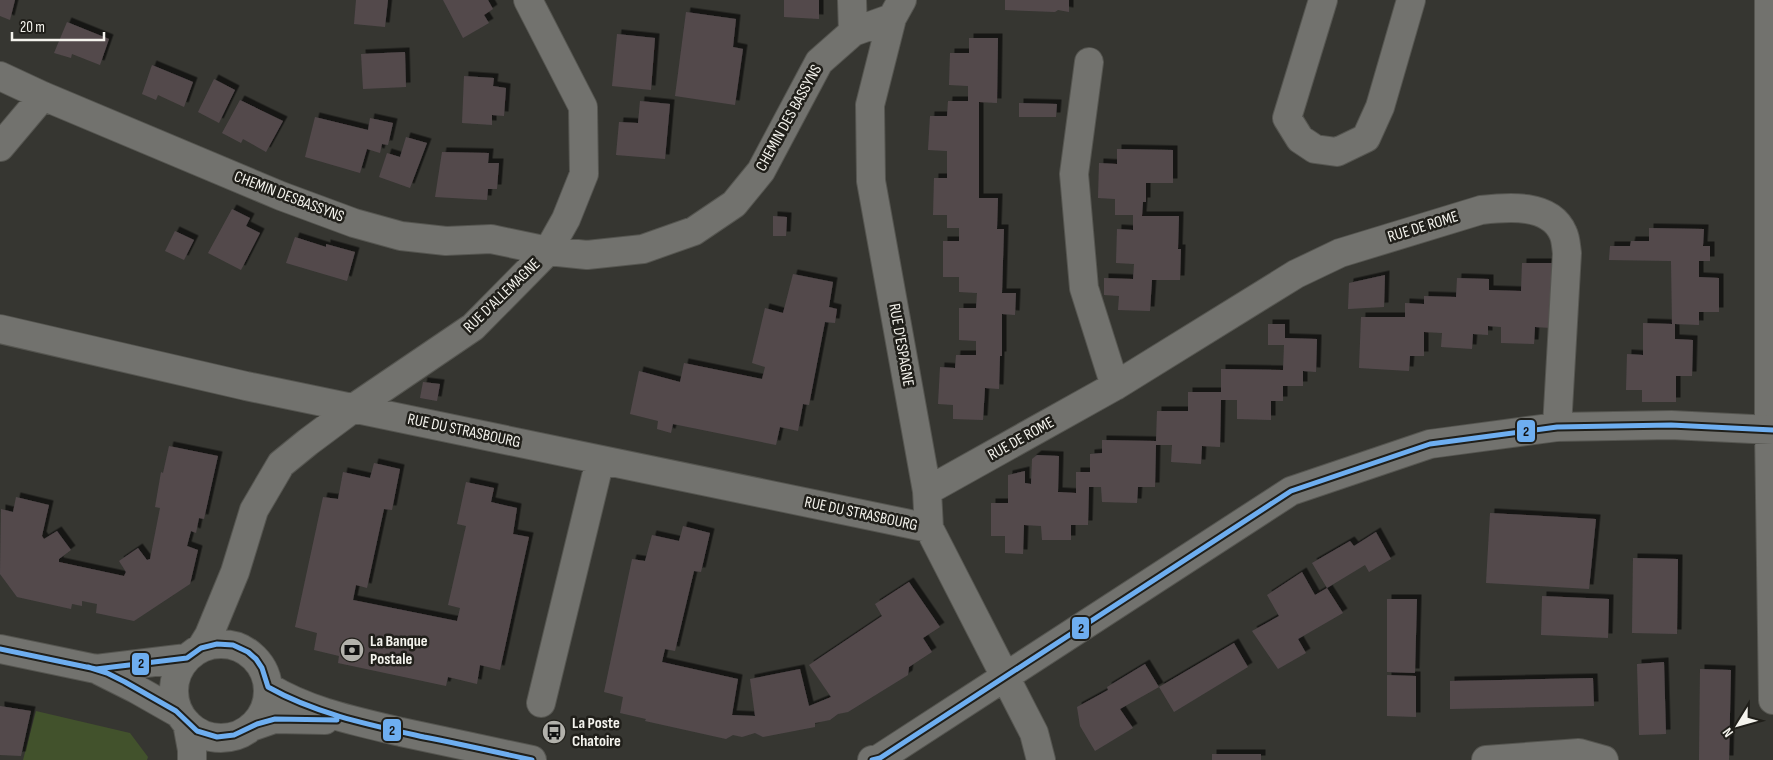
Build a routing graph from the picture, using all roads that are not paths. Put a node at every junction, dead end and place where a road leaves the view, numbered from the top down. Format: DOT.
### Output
graph roads {
  1 [pos="528,0"];
  2 [pos="852,0"];
  3 [pos="1322,0"];
  4 [pos="1411,0"];
  5 [pos="1768,0"];
  6 [pos="897,9"];
  7 [pos="853,32"];
  8 [pos="1771,57"];
  9 [pos="1089,62"];
  10 [pos="0,76"];
  11 [pos="43,96"];
  12 [pos="0,147"];
  13 [pos="548,251"];
  14 [pos="0,330"];
  15 [pos="1115,386"];
  16 [pos="355,407"];
  17 [pos="1557,427"];
  18 [pos="1771,430"];
  19 [pos="600,460"];
  20 [pos="927,492"];
  21 [pos="929,528"];
  22 [pos="235,572"];
  23 [pos="0,649"];
  24 [pos="248,652"];
  25 [pos="194,653"];
  26 [pos="96,669"];
  27 [pos="1007,677"];
  28 [pos="268,687"];
  29 [pos="1773,700"];
  30 [pos="542,703"];
  31 [pos="184,718"];
  32 [pos="349,720"];
  33 [pos="232,742"];
  34 [pos="192,760"];
  35 [pos="532,760"];
  36 [pos="872,760"];
  37 [pos="1041,760"];
  38 [pos="1486,760"];
  39 [pos="1604,760"];
  1 -- 13 [label="street, RUE D'ALLEMAGNE"];
  2 -- 7 [label="street"];
  3 -- 4 [label="street"];
  5 -- 8 [label="street"];
  6 -- 7 [label="street, CHEMIN DES BASSYNS"];
  6 -- 20 [label="street, RUE D'ESPAGNE"];
  7 -- 13 [label="street, CHEMIN DES BASSYNS"];
  8 -- 18 [label="street"];
  9 -- 15 [label="street"];
  10 -- 11 [label="street, CHEMIN DESBASSYNS"];
  11 -- 12 [label="street"];
  11 -- 13 [label="street, CHEMIN DESBASSYNS"];
  13 -- 16 [label="street, RUE D'ALLEMAGNE"];
  14 -- 16 [label="street, RUE DU STRASBOURG"];
  15 -- 17 [label="street, RUE DE ROME"];
  15 -- 20 [label="street, RUE DE ROME"];
  16 -- 19 [label="street, RUE DU STRASBOURG"];
  16 -- 22 [label="street, RUE D'ALLEMAGNE"];
  17 -- 18 [label="street"];
  17 -- 27 [label="street"];
  18 -- 29 [label="street"];
  19 -- 21 [label="street, RUE DU STRASBOURG"];
  19 -- 30 [label="street"];
  20 -- 21 [label="street, RUE D'ESPAGNE"];
  21 -- 27 [label="street, RUE D'ESPAGNE"];
  22 -- 24 [label="street, RUE D'ALLEMAGNE"];
  22 -- 25 [label="street, RUE D'ALLEMAGNE"];
  23 -- 26 [label="street"];
  24 -- 25 [label="street"];
  24 -- 28 [label="street"];
  25 -- 26 [label="street"];
  25 -- 31 [label="street"];
  26 -- 31 [label="street"];
  27 -- 36 [label="street"];
  27 -- 37 [label="street, RUE D'ESPAGNE"];
  28 -- 32 [label="street"];
  28 -- 33 [label="street"];
  31 -- 33 [label="street"];
  31 -- 34 [label="street"];
  32 -- 33 [label="street"];
  32 -- 35 [label="street"];
  38 -- 39 [label="street"];
}
